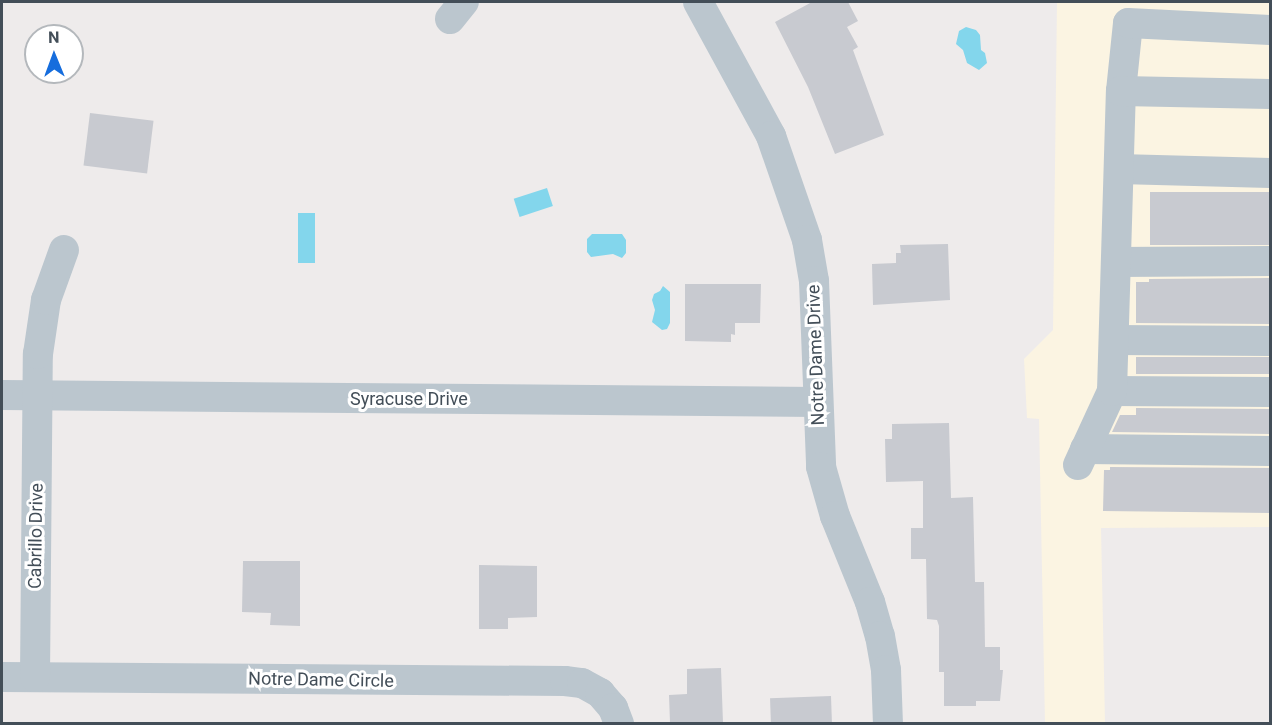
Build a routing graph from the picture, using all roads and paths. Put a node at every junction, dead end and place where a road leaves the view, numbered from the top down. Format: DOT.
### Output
graph roads {
  1 [pos="698,2"];
  2 [pos="1270,30"];
  3 [pos="1121,91"];
  4 [pos="1270,94"];
  5 [pos="1119,169"];
  6 [pos="1270,173"];
  7 [pos="64,250"];
  8 [pos="1270,261"];
  9 [pos="1117,262"];
  10 [pos="1114,340"];
  11 [pos="1270,341"];
  12 [pos="1112,392"];
  13 [pos="1270,392"];
  14 [pos="2,395"];
  15 [pos="38,395"];
  16 [pos="817,402"];
  17 [pos="1270,450"];
  18 [pos="2,677"];
  19 [pos="34,677"];
  20 [pos="619,723"];
  21 [pos="888,723"];
  1 -- 16 [label="street, Notre Dame Drive"];
  2 -- 3 [label="street"];
  3 -- 4 [label="street"];
  3 -- 5 [label="street"];
  5 -- 6 [label="street"];
  5 -- 9 [label="street"];
  7 -- 15 [label="street, Cabrillo Drive"];
  8 -- 9 [label="street"];
  9 -- 10 [label="street"];
  10 -- 11 [label="street"];
  10 -- 12 [label="street"];
  12 -- 13 [label="street"];
  12 -- 17 [label="street"];
  14 -- 15 [label="street, Syracuse Drive"];
  15 -- 16 [label="street, Syracuse Drive"];
  15 -- 19 [label="street, Cabrillo Drive"];
  16 -- 21 [label="street, Notre Dame Drive"];
  18 -- 19 [label="street, Notre Dame Circle"];
  19 -- 20 [label="street, Notre Dame Circle"];
}
